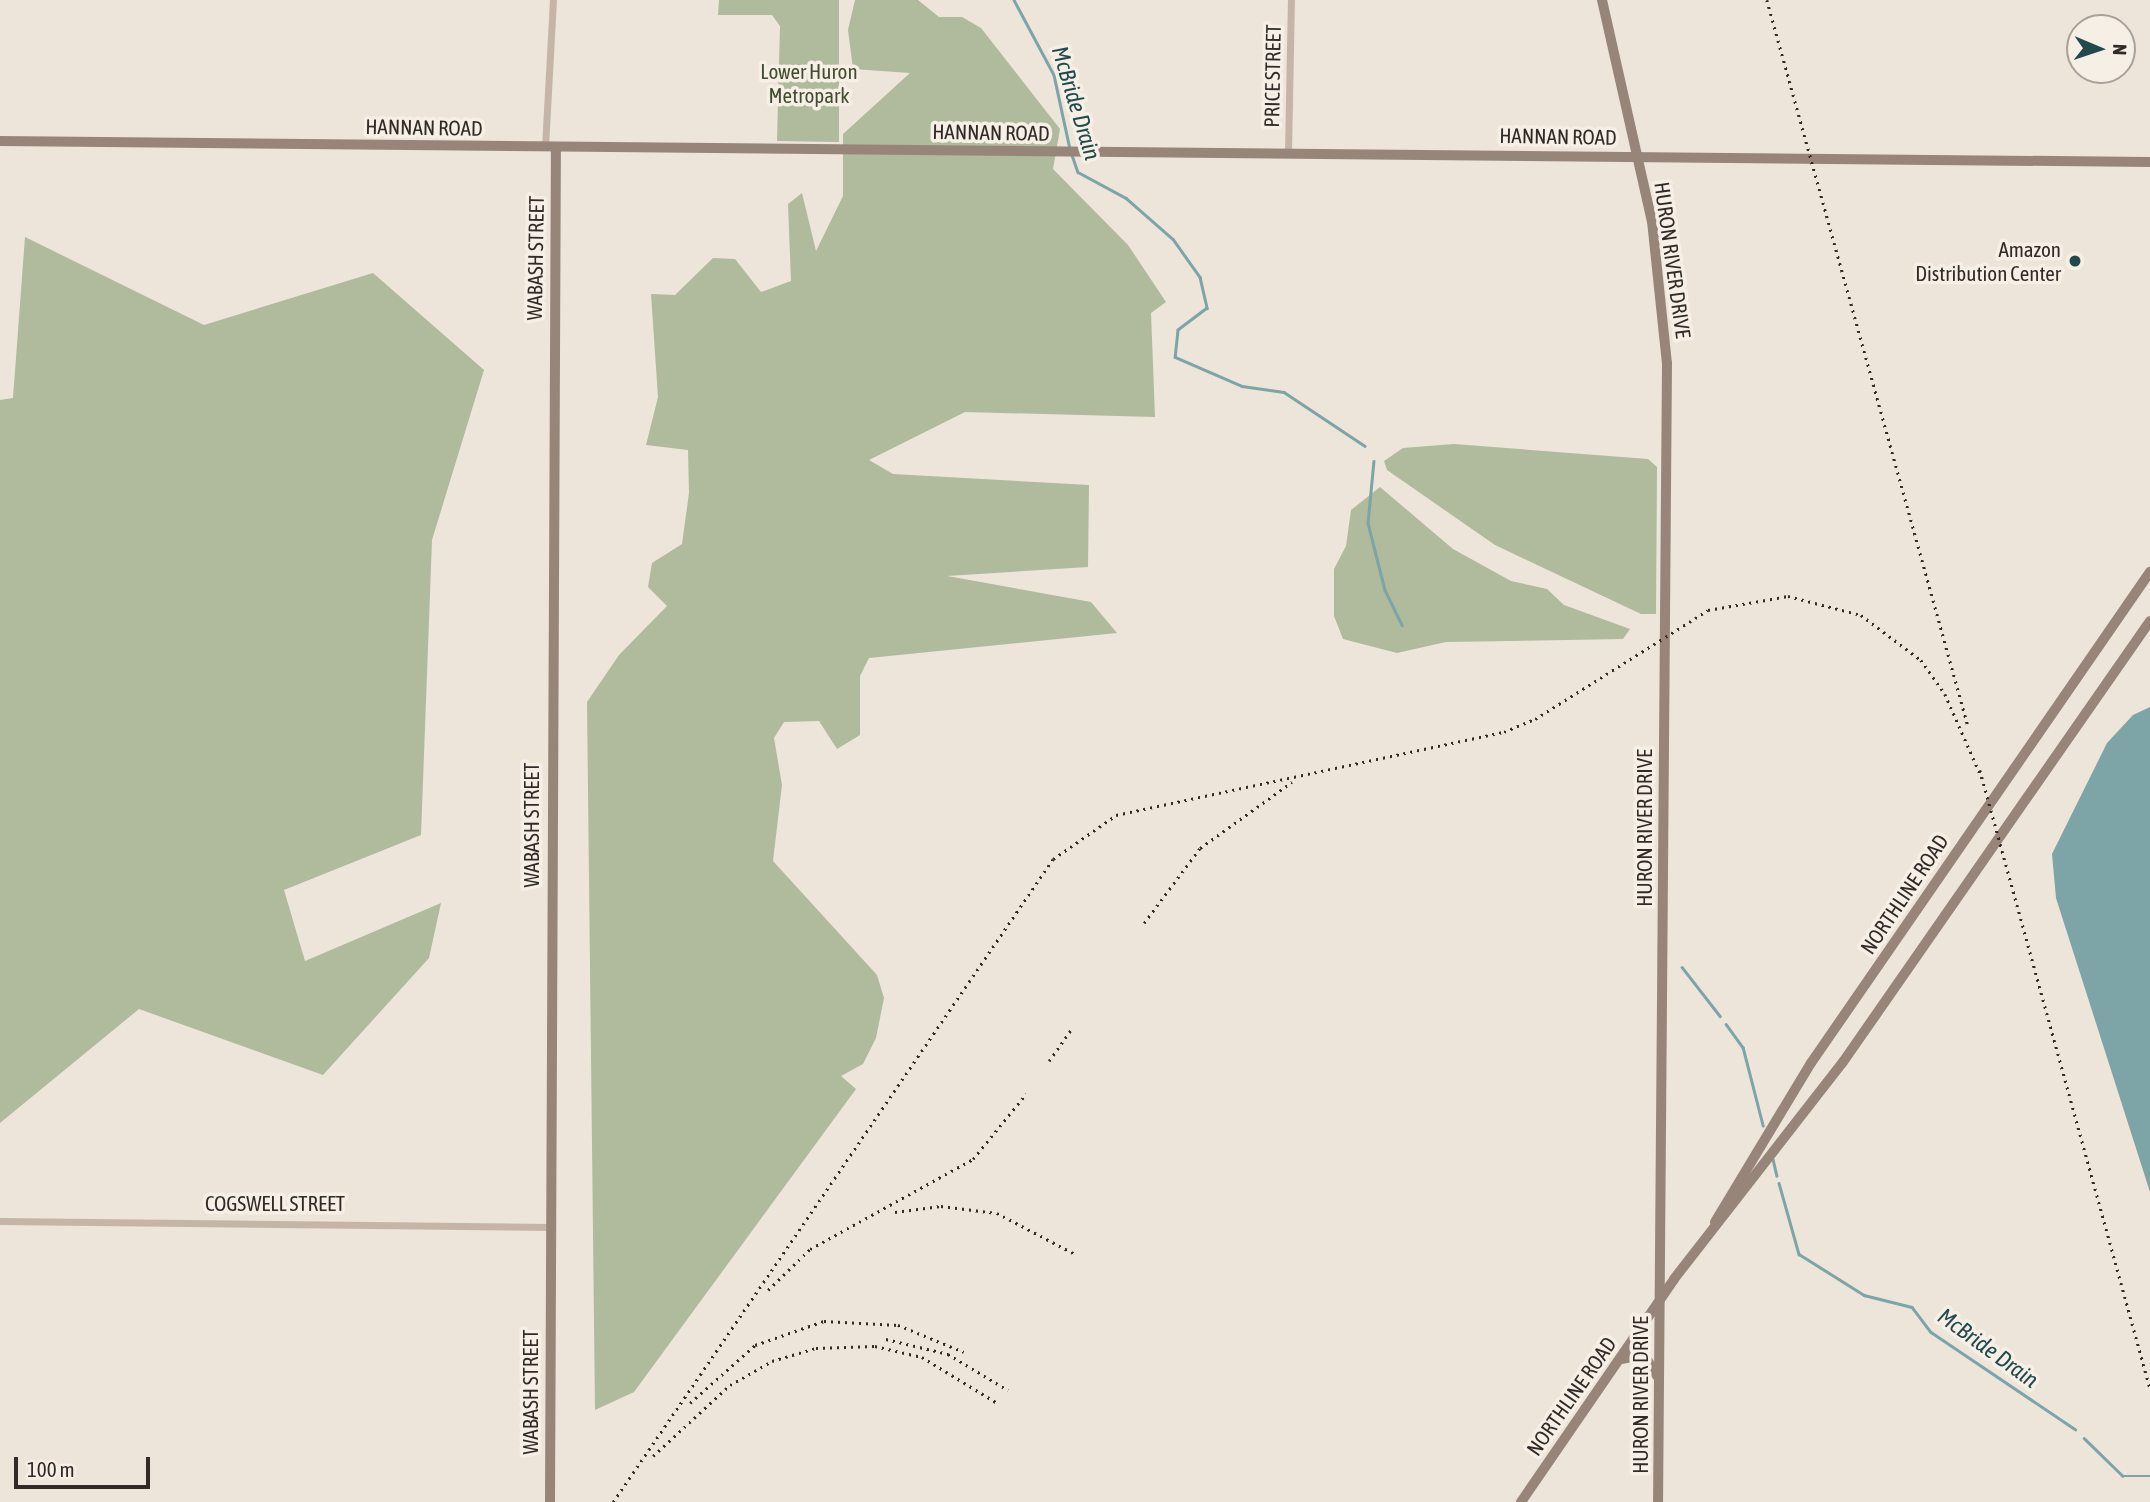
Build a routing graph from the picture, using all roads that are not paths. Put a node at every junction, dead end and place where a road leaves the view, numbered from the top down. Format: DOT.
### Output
graph roads {
  1 [pos="552,0"];
  2 [pos="1291,0"];
  3 [pos="1602,0"];
  4 [pos="0,141"];
  5 [pos="550,147"];
  6 [pos="1288,153"];
  7 [pos="1639,156"];
  8 [pos="2150,162"];
  9 [pos="2150,572"];
  10 [pos="2150,621"];
  11 [pos="0,1221"];
  12 [pos="549,1227"];
  13 [pos="1703,1246"];
  14 [pos="1660,1301"];
  15 [pos="1618,1361"];
  16 [pos="1660,1382"];
  17 [pos="550,1502"];
  18 [pos="1521,1502"];
  19 [pos="1658,1502"];
  1 -- 5 [label="street, WABASH STREET"];
  2 -- 6 [label="street, PRICE STREET"];
  3 -- 7 [label="street, HURON RIVER DRIVE"];
  4 -- 5 [label="street, HANNAN ROAD"];
  5 -- 6 [label="street, HANNAN ROAD"];
  5 -- 12 [label="street, WABASH STREET"];
  6 -- 7 [label="street, HANNAN ROAD"];
  7 -- 8 [label="street, HANNAN ROAD"];
  7 -- 14 [label="street, HURON RIVER DRIVE"];
  9 -- 13 [label="street, NORTHLINE ROAD"];
  10 -- 13 [label="street, NORTHLINE ROAD"];
  11 -- 12 [label="street, COGSWELL STREET"];
  12 -- 17 [label="street, WABASH STREET"];
  13 -- 14 [label="street, NORTHLINE ROAD"];
  14 -- 15 [label="street, NORTHLINE ROAD"];
  14 -- 16 [label="street, HURON RIVER DRIVE"];
  15 -- 16 [label="street"];
  15 -- 18 [label="street, NORTHLINE ROAD"];
  16 -- 19 [label="street, HURON RIVER DRIVE"];
}
